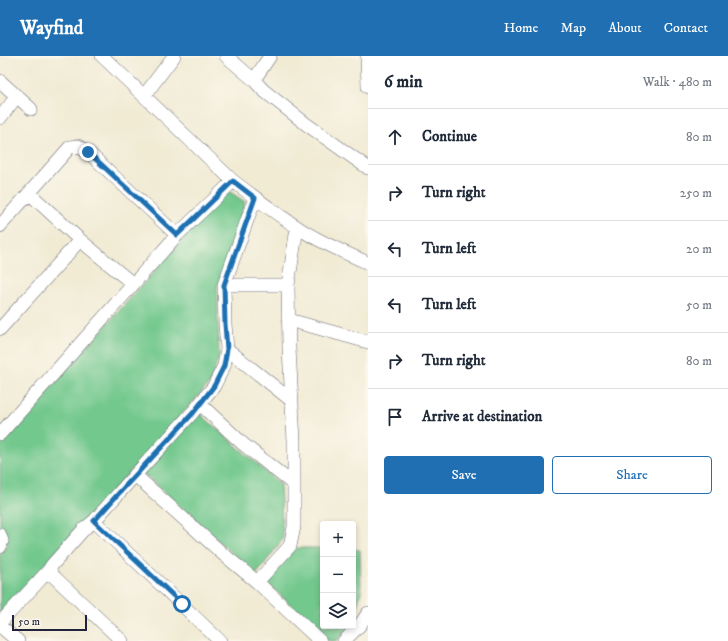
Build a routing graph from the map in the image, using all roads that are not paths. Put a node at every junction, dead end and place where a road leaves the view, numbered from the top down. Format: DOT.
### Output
graph roads {
  1 [pos="102,56"];
  2 [pos="174,56"];
  3 [pos="226,56"];
  4 [pos="270,56"];
  5 [pos="367,56"];
  6 [pos="254,80"];
  7 [pos="0,81"];
  8 [pos="368,87"];
  9 [pos="17,96"];
  10 [pos="144,96"];
  11 [pos="31,109"];
  12 [pos="0,118"];
  13 [pos="368,168"];
  14 [pos="233,181"];
  15 [pos="29,193"];
  16 [pos="255,198"];
  17 [pos="0,226"];
  18 [pos="297,228"];
  19 [pos="177,235"];
  20 [pos="80,240"];
  21 [pos="368,264"];
  22 [pos="133,284"];
  23 [pos="224,285"];
  24 [pos="288,285"];
  25 [pos="289,320"];
  26 [pos="0,329"];
  27 [pos="368,342"];
  28 [pos="227,349"];
  29 [pos="368,355"];
  30 [pos="291,400"];
  31 [pos="200,404"];
  32 [pos="0,434"];
  33 [pos="135,475"];
  34 [pos="293,484"];
  35 [pos="94,521"];
  36 [pos="0,535"];
  37 [pos="0,547"];
  38 [pos="48,571"];
  39 [pos="257,582"];
  40 [pos="368,613"];
  41 [pos="0,625"];
  42 [pos="364,629"];
  43 [pos="18,641"];
  44 [pos="122,641"];
  45 [pos="220,641"];
  46 [pos="320,641"];
  47 [pos="344,641"];
  1 -- 10 [label="street"];
  2 -- 10 [label="street"];
  3 -- 6 [label="street"];
  4 -- 6 [label="street"];
  5 -- 8 [label="street"];
  6 -- 13 [label="street"];
  7 -- 9 [label="street"];
  9 -- 11 [label="street"];
  9 -- 12 [label="street"];
  10 -- 14 [label="street"];
  14 -- 16 [label="street"];
  14 -- 19 [label="street"];
  15 -- 17 [label="street"];
  15 -- 19 [label="street"];
  15 -- 20 [label="street"];
  16 -- 18 [label="street"];
  16 -- 23 [label="street"];
  18 -- 21 [label="street"];
  18 -- 24 [label="street"];
  19 -- 22 [label="street"];
  20 -- 22 [label="street"];
  20 -- 26 [label="street"];
  22 -- 32 [label="street"];
  23 -- 24 [label="street"];
  23 -- 28 [label="street"];
  24 -- 25 [label="street"];
  25 -- 27 [label="street"];
  25 -- 30 [label="street"];
  27 -- 29 [label="street"];
  28 -- 30 [label="street"];
  28 -- 31 [label="street"];
  30 -- 34 [label="street"];
  31 -- 33 [label="street"];
  31 -- 34 [label="street"];
  33 -- 35 [label="street"];
  33 -- 39 [label="street"];
  34 -- 39 [label="street"];
  35 -- 38 [label="street"];
  35 -- 45 [label="street"];
  36 -- 37 [label="street"];
  38 -- 41 [label="street"];
  38 -- 44 [label="street"];
  39 -- 46 [label="street"];
  40 -- 42 [label="street"];
  41 -- 43 [label="street"];
  42 -- 47 [label="street"];
}
